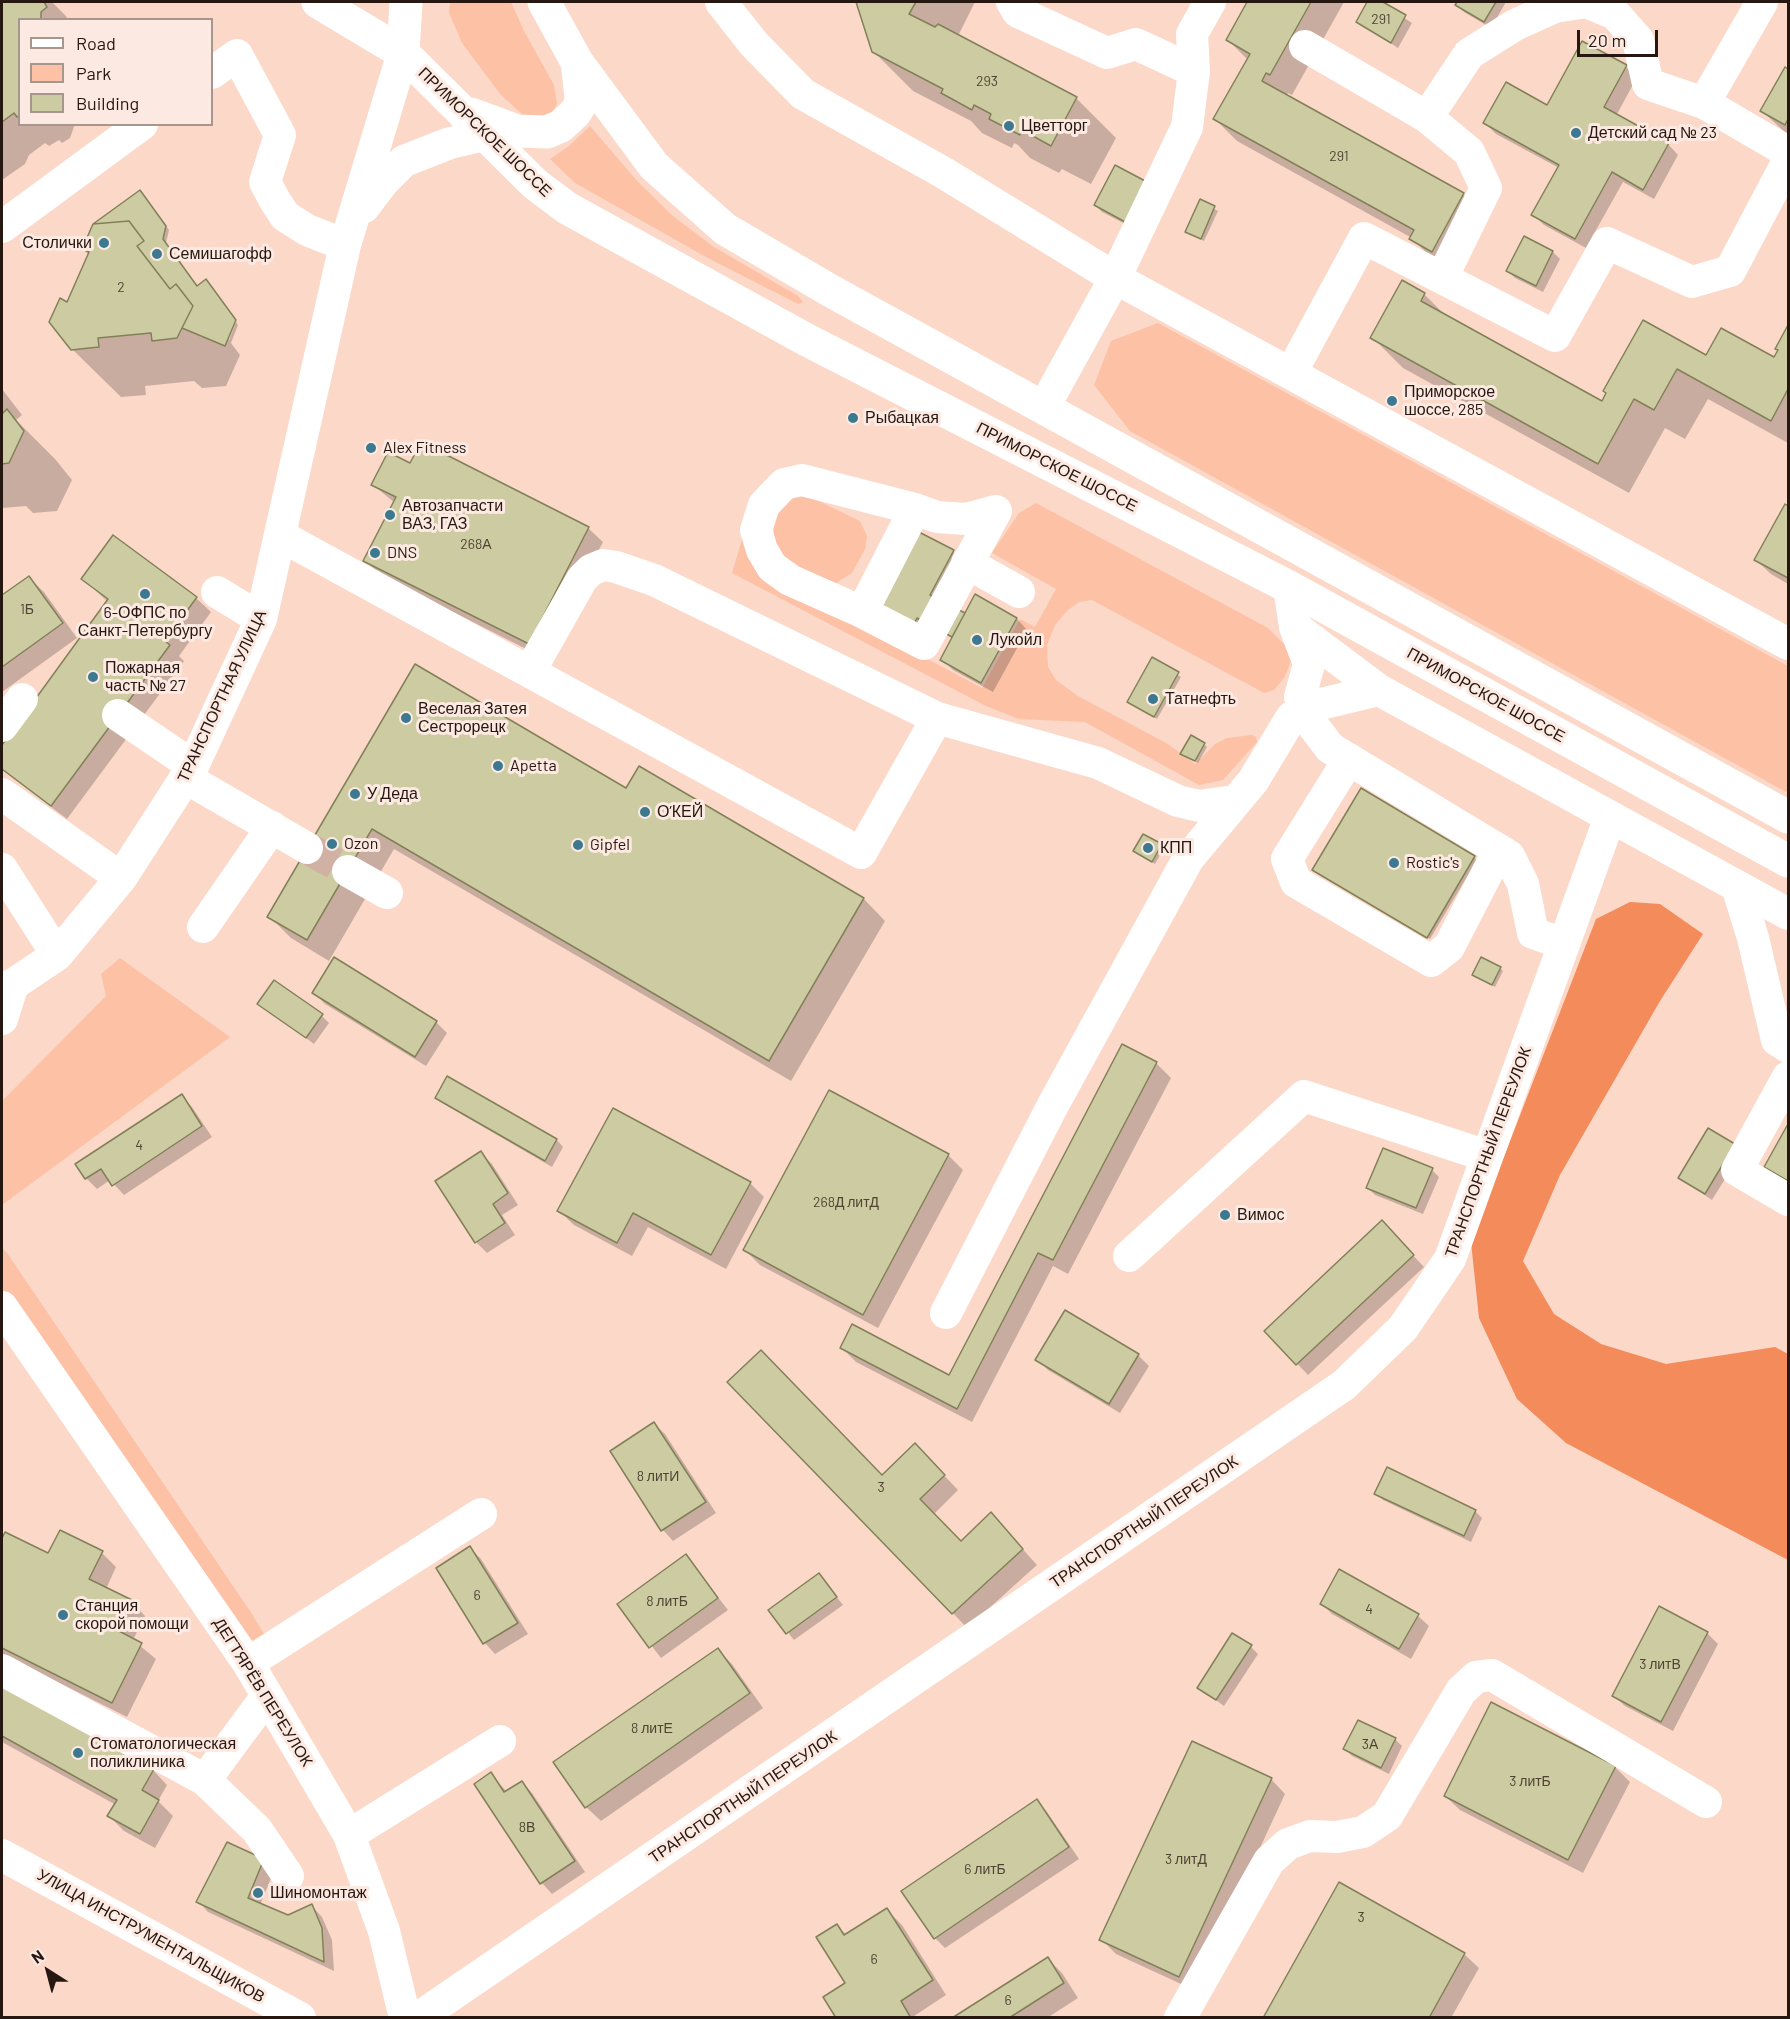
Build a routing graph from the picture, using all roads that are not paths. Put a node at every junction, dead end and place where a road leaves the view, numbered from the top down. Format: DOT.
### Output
graph roads {
  1 [pos="318,2"];
  2 [pos="406,2"];
  3 [pos="544,2"];
  4 [pos="721,2"];
  5 [pos="1012,2"];
  6 [pos="1210,2"];
  7 [pos="1762,2"];
  8 [pos="1305,46"];
  9 [pos="403,53"];
  10 [pos="577,62"];
  11 [pos="1194,71"];
  12 [pos="213,73"];
  13 [pos="1704,103"];
  14 [pos="461,111"];
  15 [pos="1427,117"];
  16 [pos="139,126"];
  17 [pos="485,135"];
  18 [pos="1788,152"];
  19 [pos="1788,161"];
  20 [pos="2,228"];
  21 [pos="348,238"];
  22 [pos="1115,278"];
  23 [pos="1442,278"];
  24 [pos="1291,373"];
  25 [pos="1044,407"];
  26 [pos="915,509"];
  27 [pos="281,536"];
  28 [pos="967,563"];
  29 [pos="1289,587"];
  30 [pos="217,592"];
  31 [pos="1019,592"];
  32 [pos="862,612"];
  33 [pos="261,619"];
  34 [pos="1295,627"];
  35 [pos="1788,644"];
  36 [pos="530,671"];
  37 [pos="1378,690"];
  38 [pos="22,699"];
  39 [pos="1304,708"];
  40 [pos="118,715"];
  41 [pos="937,718"];
  42 [pos="2,726"];
  43 [pos="1349,759"];
  44 [pos="189,772"];
  45 [pos="2,794"];
  46 [pos="1234,801"];
  47 [pos="1610,817"];
  48 [pos="1788,817"];
  49 [pos="272,828"];
  50 [pos="307,848"];
  51 [pos="1500,850"];
  52 [pos="1788,861"];
  53 [pos="2,869"];
  54 [pos="348,871"];
  55 [pos="121,878"];
  56 [pos="1737,886"];
  57 [pos="387,893"];
  58 [pos="1788,914"];
  59 [pos="203,927"];
  60 [pos="1564,944"];
  61 [pos="57,955"];
  62 [pos="7,988"];
  63 [pos="2,1019"];
  64 [pos="1788,1047"];
  65 [pos="1788,1077"];
  66 [pos="1487,1156"];
  67 [pos="1788,1200"];
  68 [pos="1129,1256"];
  69 [pos="2,1307"];
  70 [pos="946,1312"];
  71 [pos="481,1514"];
  72 [pos="248,1663"];
  73 [pos="2,1670"];
  74 [pos="267,1696"];
  75 [pos="500,1741"];
  76 [pos="205,1780"];
  77 [pos="1706,1802"];
  78 [pos="349,1835"];
  79 [pos="2,1855"];
  80 [pos="288,1876"];
  81 [pos="300,2018"];
  82 [pos="405,2018"];
  83 [pos="418,2018"];
  84 [pos="1180,2018"];
  1 -- 9 [label="main road"];
  2 -- 9 [label="main road, ПРИМОРСКОЕ ШОССЕ"];
  3 -- 10 [label="main road"];
  4 -- 22 [label="street"];
  5 -- 11 [label="street"];
  6 -- 11 [label="street"];
  7 -- 13 [label="street"];
  8 -- 15 [label="street"];
  9 -- 14 [label="main road, ПРИМОРСКОЕ ШОССЕ"];
  9 -- 21 [label="street, ТРАНСПОРТНАЯ УЛИЦА"];
  10 -- 14 [label="main road"];
  10 -- 25 [label="main road"];
  11 -- 22 [label="street"];
  12 -- 21 [label="street"];
  13 -- 15 [label="street"];
  13 -- 18 [label="street"];
  14 -- 17 [label="main road, ПРИМОРСКОЕ ШОССЕ"];
  15 -- 23 [label="street"];
  16 -- 20 [label="street"];
  17 -- 21 [label="street, ТРАНСПОРТНАЯ УЛИЦА"];
  17 -- 29 [label="main road, ПРИМОРСКОЕ ШОССЕ"];
  19 -- 23 [label="street"];
  21 -- 27 [label="street, ТРАНСПОРТНАЯ УЛИЦА"];
  22 -- 24 [label="street"];
  22 -- 25 [label="street"];
  23 -- 24 [label="street"];
  24 -- 35 [label="street"];
  25 -- 48 [label="main road"];
  26 -- 28 [label="street"];
  26 -- 32 [label="street"];
  26 -- 32 [label="street"];
  27 -- 33 [label="street, ТРАНСПОРТНАЯ УЛИЦА"];
  27 -- 36 [label="street"];
  28 -- 31 [label="street"];
  28 -- 32 [label="street"];
  29 -- 34 [label="street"];
  29 -- 52 [label="main road, ПРИМОРСКОЕ ШОССЕ"];
  30 -- 33 [label="street"];
  33 -- 44 [label="street, ТРАНСПОРТНАЯ УЛИЦА"];
  34 -- 37 [label="street"];
  34 -- 39 [label="street"];
  36 -- 41 [label="street"];
  36 -- 41 [label="street"];
  37 -- 39 [label="street"];
  37 -- 47 [label="street"];
  38 -- 42 [label="street"];
  39 -- 43 [label="street"];
  39 -- 46 [label="street"];
  40 -- 44 [label="street"];
  41 -- 46 [label="street"];
  43 -- 51 [label="street"];
  43 -- 51 [label="street"];
  44 -- 49 [label="street"];
  44 -- 55 [label="street, ТРАНСПОРТНАЯ УЛИЦА"];
  45 -- 55 [label="street"];
  46 -- 70 [label="street"];
  47 -- 56 [label="street"];
  47 -- 60 [label="street, ТРАНСПОРТНЫЙ ПЕРЕУЛОК"];
  49 -- 50 [label="street"];
  49 -- 59 [label="street"];
  51 -- 60 [label="street"];
  53 -- 61 [label="street"];
  54 -- 57 [label="street"];
  55 -- 61 [label="street, ТРАНСПОРТНАЯ УЛИЦА"];
  56 -- 58 [label="street"];
  56 -- 64 [label="street"];
  60 -- 66 [label="street, ТРАНСПОРТНЫЙ ПЕРЕУЛОК"];
  61 -- 62 [label="street, ТРАНСПОРТНАЯ УЛИЦА"];
  62 -- 63 [label="street"];
  65 -- 67 [label="street"];
  66 -- 68 [label="street"];
  66 -- 83 [label="street, ТРАНСПОРТНЫЙ ПЕРЕУЛОК"];
  69 -- 72 [label="street, ДЕГТЯРЁВ ПЕРЕУЛОК"];
  71 -- 72 [label="street"];
  72 -- 74 [label="street, ДЕГТЯРЁВ ПЕРЕУЛОК"];
  73 -- 76 [label="street"];
  74 -- 76 [label="street"];
  74 -- 78 [label="street, ДЕГТЯРЁВ ПЕРЕУЛОК"];
  75 -- 78 [label="street"];
  76 -- 80 [label="street"];
  77 -- 84 [label="street"];
  78 -- 82 [label="street, ДЕГТЯРЁВ ПЕРЕУЛОК"];
  79 -- 81 [label="street, УЛИЦА ИНСТРУМЕНТАЛЬЩИКОВ"];
}
